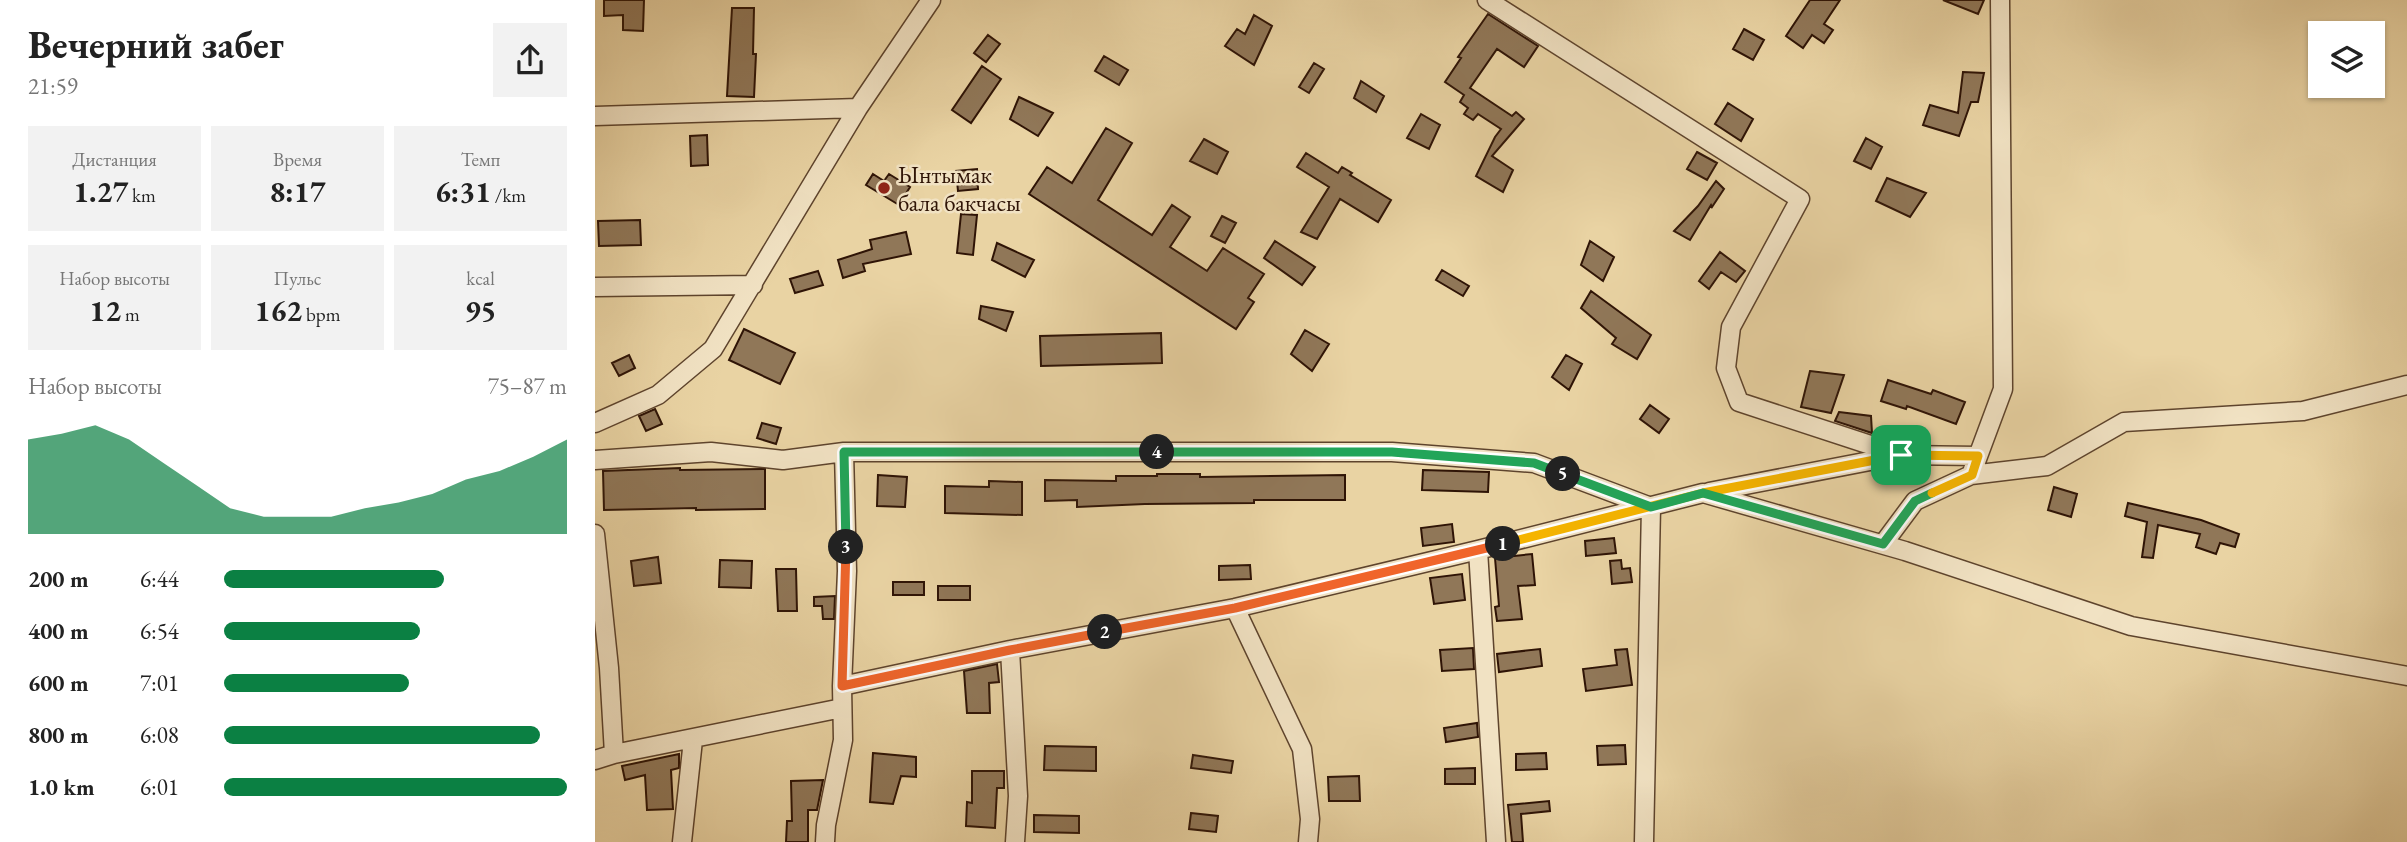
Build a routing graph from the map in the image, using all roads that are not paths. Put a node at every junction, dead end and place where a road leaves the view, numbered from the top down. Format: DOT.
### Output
graph roads {
  1 [pos="1487,0"];
  2 [pos="2000,0"];
  3 [pos="927,2"];
  4 [pos="858,108"];
  5 [pos="595,116"];
  6 [pos="753,285"];
  7 [pos="595,287"];
  8 [pos="2407,385"];
  9 [pos="595,423"];
  10 [pos="844,452"];
  11 [pos="1901,455"];
  12 [pos="1978,456"];
  13 [pos="595,460"];
  14 [pos="1972,475"];
  15 [pos="1703,493"];
  16 [pos="1651,507"];
  17 [pos="595,534"];
  18 [pos="1883,544"];
  19 [pos="1478,551"];
  20 [pos="1235,608"];
  21 [pos="1010,650"];
  22 [pos="2407,676"];
  23 [pos="842,686"];
  24 [pos="842,708"];
  25 [pos="693,740"];
  26 [pos="614,754"];
  27 [pos="595,760"];
  28 [pos="683,842"];
  29 [pos="825,842"];
  30 [pos="1015,842"];
  31 [pos="1308,842"];
  32 [pos="1496,842"];
  33 [pos="1644,842"];
  1 -- 11 [label="street"];
  2 -- 12 [label="street"];
  3 -- 4 [label="street"];
  4 -- 5 [label="street"];
  4 -- 6 [label="street"];
  6 -- 7 [label="street"];
  6 -- 9 [label="street"];
  8 -- 14 [label="street"];
  10 -- 13 [label="street"];
  10 -- 16 [label="street"];
  10 -- 23 [label="street"];
  11 -- 12 [label="street"];
  11 -- 15 [label="street"];
  12 -- 14 [label="street"];
  14 -- 18 [label="street"];
  15 -- 16 [label="street"];
  15 -- 18 [label="street"];
  16 -- 19 [label="street"];
  16 -- 33 [label="street"];
  17 -- 26 [label="street"];
  18 -- 22 [label="street"];
  19 -- 20 [label="street"];
  19 -- 32 [label="street"];
  20 -- 21 [label="street"];
  20 -- 31 [label="street"];
  21 -- 23 [label="street"];
  21 -- 30 [label="street"];
  23 -- 24 [label="street"];
  24 -- 25 [label="street"];
  24 -- 29 [label="street"];
  25 -- 26 [label="street"];
  25 -- 28 [label="street"];
  26 -- 27 [label="street"];
}
